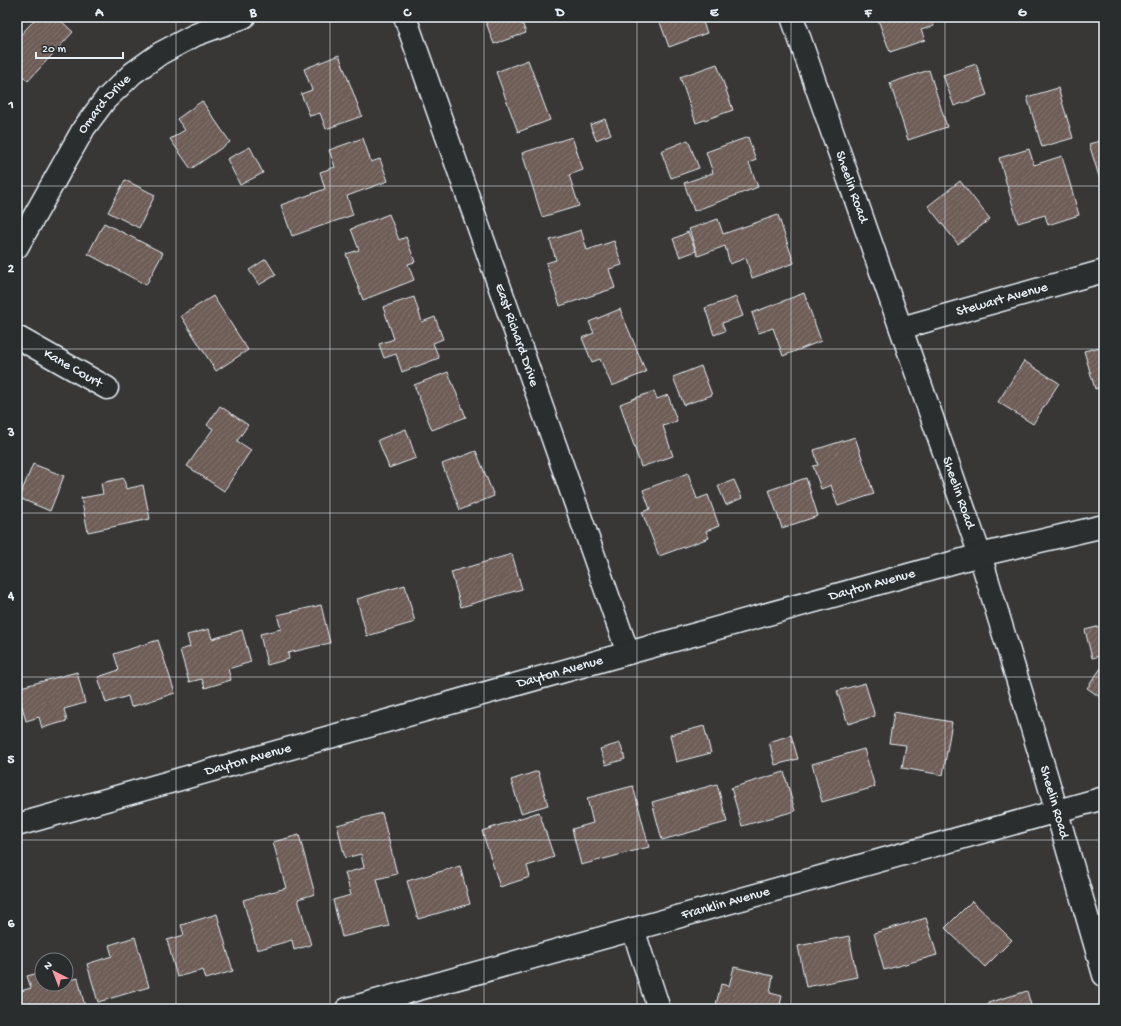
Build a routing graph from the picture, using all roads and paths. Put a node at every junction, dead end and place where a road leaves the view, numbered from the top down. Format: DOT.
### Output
graph roads {
  1 [pos="244,17"];
  2 [pos="404,17"];
  3 [pos="792,17"];
  4 [pos="17,247"];
  5 [pos="1104,271"];
  6 [pos="900,328"];
  7 [pos="17,337"];
  8 [pos="107,388"];
  9 [pos="1104,526"];
  10 [pos="980,555"];
  11 [pos="628,653"];
  12 [pos="1104,798"];
  13 [pos="1056,811"];
  14 [pos="17,825"];
  15 [pos="633,929"];
  16 [pos="1104,975"];
  17 [pos="348,1009"];
  18 [pos="659,1009"];
  1 -- 4 [label="street, Omard Drive"];
  2 -- 11 [label="street, East Richard Drive"];
  3 -- 6 [label="street, Sheelin Road"];
  5 -- 6 [label="street, Stewart Avenue"];
  6 -- 10 [label="street, Sheelin Road"];
  7 -- 8 [label="street, Kane Court"];
  9 -- 10 [label="street, Dayton Avenue"];
  10 -- 11 [label="street, Dayton Avenue"];
  10 -- 13 [label="street, Sheelin Road"];
  11 -- 14 [label="street, Dayton Avenue"];
  12 -- 13 [label="street, Franklin Avenue"];
  13 -- 15 [label="street, Franklin Avenue"];
  13 -- 16 [label="street, Sheelin Road"];
  15 -- 17 [label="street, Franklin Avenue"];
  15 -- 18 [label="street"];
}
